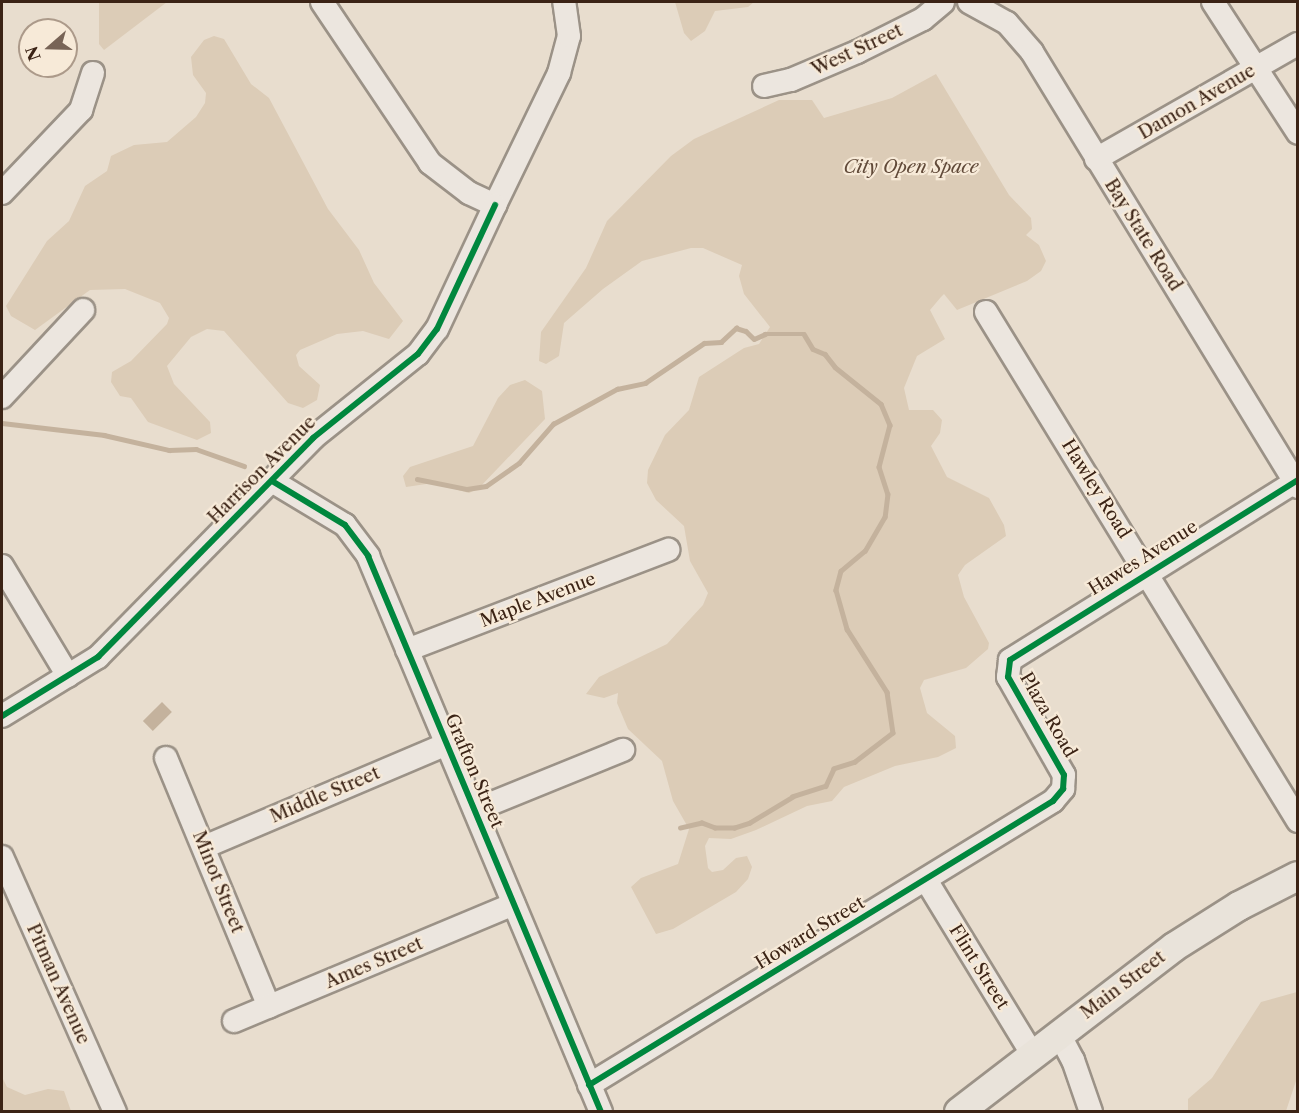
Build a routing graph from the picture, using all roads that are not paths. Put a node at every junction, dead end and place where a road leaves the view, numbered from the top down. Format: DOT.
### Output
graph roads {
  1 [pos="322,2"];
  2 [pos="564,2"];
  3 [pos="943,2"];
  4 [pos="969,2"];
  5 [pos="1214,2"];
  6 [pos="1298,44"];
  7 [pos="1255,68"];
  8 [pos="93,73"];
  9 [pos="764,86"];
  10 [pos="1298,133"];
  11 [pos="1096,159"];
  12 [pos="2,193"];
  13 [pos="495,205"];
  14 [pos="83,310"];
  15 [pos="986,312"];
  16 [pos="2,397"];
  17 [pos="272,481"];
  18 [pos="1296,483"];
  19 [pos="668,550"];
  20 [pos="2,566"];
  21 [pos="1147,573"];
  22 [pos="407,650"];
  23 [pos="1007,666"];
  24 [pos="68,676"];
  25 [pos="2,717"];
  26 [pos="447,744"];
  27 [pos="622,750"];
  28 [pos="166,758"];
  29 [pos="1046,807"];
  30 [pos="475,810"];
  31 [pos="1298,821"];
  32 [pos="204,847"];
  33 [pos="2,857"];
  34 [pos="1298,876"];
  35 [pos="926,880"];
  36 [pos="514,904"];
  37 [pos="269,1007"];
  38 [pos="234,1021"];
  39 [pos="1059,1034"];
  40 [pos="1033,1054"];
  41 [pos="589,1085"];
  42 [pos="115,1112"];
  43 [pos="601,1112"];
  44 [pos="959,1112"];
  45 [pos="1091,1112"];
  1 -- 13 [label="street"];
  2 -- 13 [label="street, Harrison Avenue"];
  3 -- 9 [label="street, West Street"];
  4 -- 11 [label="street, Bay State Road"];
  5 -- 7 [label="street"];
  6 -- 7 [label="street, Damon Avenue"];
  7 -- 10 [label="street"];
  7 -- 11 [label="street, Damon Avenue"];
  8 -- 12 [label="street"];
  11 -- 18 [label="street, Bay State Road"];
  13 -- 17 [label="street, Harrison Avenue"];
  14 -- 16 [label="street"];
  15 -- 21 [label="street, Hawley Road"];
  17 -- 22 [label="street, Grafton Street"];
  17 -- 24 [label="street, Harrison Avenue"];
  18 -- 21 [label="street, Hawes Avenue"];
  19 -- 22 [label="street, Maple Avenue"];
  20 -- 24 [label="street"];
  21 -- 23 [label="street, Hawes Avenue"];
  21 -- 31 [label="street, Hawley Road"];
  22 -- 26 [label="street, Grafton Street"];
  23 -- 29 [label="street, Plaza Road"];
  24 -- 25 [label="street, Harrison Avenue"];
  26 -- 30 [label="street, Grafton Street"];
  26 -- 32 [label="street, Middle Street"];
  27 -- 30 [label="street"];
  28 -- 32 [label="street, Minot Street"];
  29 -- 35 [label="street, Howard Street"];
  30 -- 36 [label="street, Grafton Street"];
  32 -- 37 [label="street, Minot Street"];
  33 -- 42 [label="street, Pitman Avenue"];
  34 -- 39 [label="main road, Main Street"];
  35 -- 40 [label="street, Flint Street"];
  35 -- 41 [label="street, Howard Street"];
  36 -- 37 [label="street, Ames Street"];
  36 -- 41 [label="street, Grafton Street"];
  37 -- 38 [label="street, Ames Street"];
  39 -- 40 [label="main road, Main Street"];
  39 -- 45 [label="street"];
  40 -- 44 [label="main road, Main Street"];
  41 -- 43 [label="street, Grafton Street"];
}
